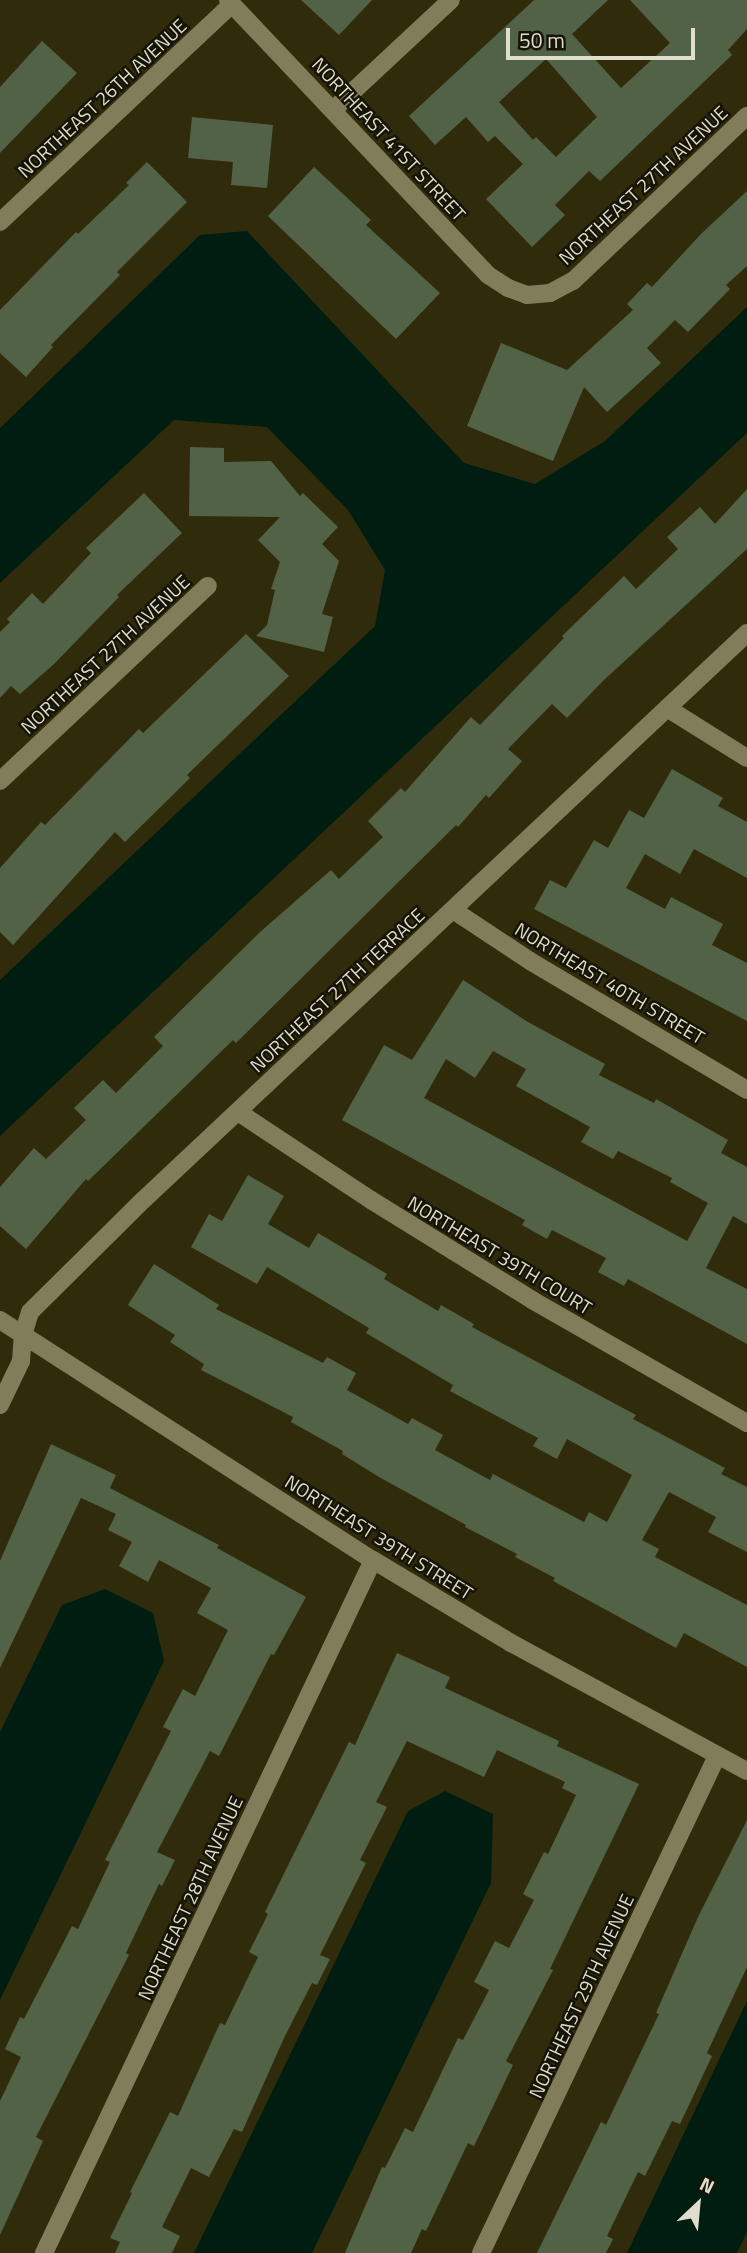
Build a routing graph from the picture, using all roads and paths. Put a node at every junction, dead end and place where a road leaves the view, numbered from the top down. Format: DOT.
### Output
graph roads {
  1 [pos="451,0"];
  2 [pos="230,2"];
  3 [pos="333,110"];
  4 [pos="747,116"];
  5 [pos="0,222"];
  6 [pos="527,295"];
  7 [pos="208,586"];
  8 [pos="747,632"];
  9 [pos="667,708"];
  10 [pos="747,758"];
  11 [pos="0,781"];
  12 [pos="453,910"];
  13 [pos="747,1090"];
  14 [pos="238,1112"];
  15 [pos="0,1320"];
  16 [pos="23,1335"];
  17 [pos="0,1405"];
  18 [pos="747,1423"];
  19 [pos="373,1560"];
  20 [pos="717,1756"];
  21 [pos="747,1772"];
  22 [pos="44,2253"];
  23 [pos="481,2253"];
  1 -- 3 [label="street"];
  2 -- 3 [label="street, NORTHEAST 41ST STREET"];
  2 -- 5 [label="street, NORTHEAST 26TH AVENUE"];
  3 -- 6 [label="street, NORTHEAST 41ST STREET"];
  4 -- 6 [label="street, NORTHEAST 27TH AVENUE"];
  7 -- 11 [label="street, NORTHEAST 27TH AVENUE"];
  8 -- 9 [label="street, NORTHEAST 27TH TERRACE"];
  9 -- 10 [label="street"];
  9 -- 12 [label="street, NORTHEAST 27TH TERRACE"];
  12 -- 13 [label="street, NORTHEAST 40TH STREET"];
  12 -- 14 [label="street, NORTHEAST 27TH TERRACE"];
  14 -- 16 [label="street, NORTHEAST 27TH TERRACE"];
  14 -- 18 [label="street, NORTHEAST 39TH COURT"];
  15 -- 16 [label="street, NORTHEAST 39TH STREET"];
  16 -- 17 [label="street, NORTHEAST 27TH TERRACE"];
  16 -- 19 [label="street, NORTHEAST 39TH STREET"];
  19 -- 20 [label="street, NORTHEAST 39TH STREET"];
  19 -- 22 [label="street, NORTHEAST 28TH AVENUE"];
  20 -- 21 [label="street, NORTHEAST 39TH STREET"];
  20 -- 23 [label="street, NORTHEAST 29TH AVENUE"];
}
